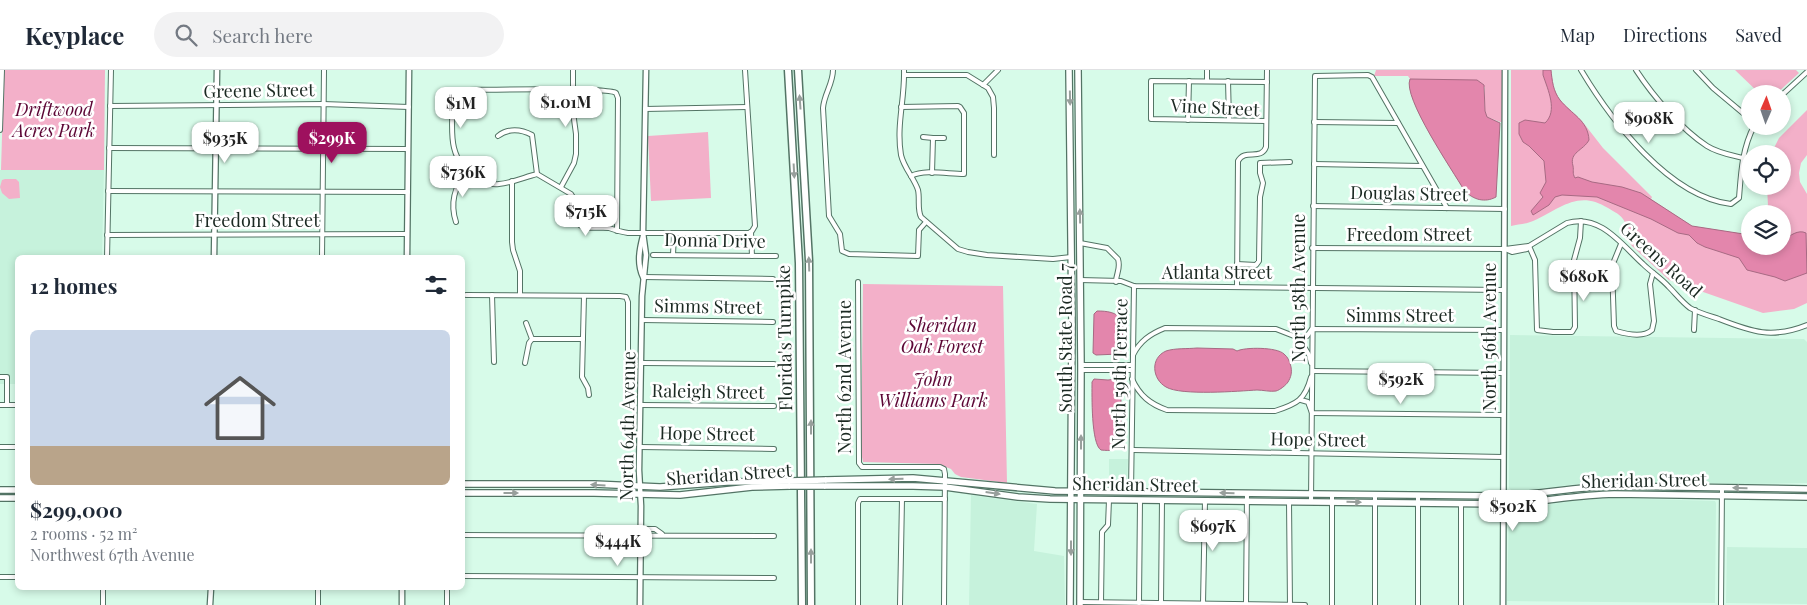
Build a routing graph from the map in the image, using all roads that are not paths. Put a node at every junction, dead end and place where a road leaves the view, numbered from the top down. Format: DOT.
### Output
graph roads {
  1 [pos="2,70"];
  2 [pos="111,70"];
  3 [pos="217,70"];
  4 [pos="324,70"];
  5 [pos="410,70"];
  6 [pos="573,70"];
  7 [pos="646,70"];
  8 [pos="745,70"];
  9 [pos="788,70"];
  10 [pos="798,70"];
  11 [pos="833,70"];
  12 [pos="904,70"];
  13 [pos="998,70"];
  14 [pos="1069,70"];
  15 [pos="1078,70"];
  16 [pos="1207,70"];
  17 [pos="1267,70"];
  18 [pos="1373,70"];
  19 [pos="1505,70"];
  20 [pos="1581,70"];
  21 [pos="1636,70"];
  22 [pos="1696,70"];
  23 [pos="1807,72"];
  24 [pos="905,75"];
  25 [pos="1371,77"];
  26 [pos="1189,81"];
  27 [pos="1207,81"];
  28 [pos="1228,81"];
  29 [pos="1267,82"];
  30 [pos="983,84"];
  31 [pos="1791,87"];
  32 [pos="573,90"];
  33 [pos="324,104"];
  34 [pos="110,106"];
  35 [pos="216,106"];
  36 [pos="747,106"];
  37 [pos="409,107"];
  38 [pos="901,107"];
  39 [pos="645,109"];
  40 [pos="1741,111"];
  41 [pos="1188,120"];
  42 [pos="1228,120"];
  43 [pos="1266,121"];
  44 [pos="1314,122"];
  45 [pos="1398,123"];
  46 [pos="0,130"];
  47 [pos="498,136"];
  48 [pos="923,137"];
  49 [pos="933,138"];
  50 [pos="944,138"];
  51 [pos="109,148"];
  52 [pos="323,148"];
  53 [pos="215,149"];
  54 [pos="408,149"];
  55 [pos="994,155"];
  56 [pos="1741,158"];
  57 [pos="1290,162"];
  58 [pos="1314,164"];
  59 [pos="1422,166"];
  60 [pos="467,173"];
  61 [pos="932,173"];
  62 [pos="537,174"];
  63 [pos="911,176"];
  64 [pos="1741,178"];
  65 [pos="512,181"];
  66 [pos="561,187"];
  67 [pos="108,190"];
  68 [pos="214,191"];
  69 [pos="322,191"];
  70 [pos="408,192"];
  71 [pos="1313,206"];
  72 [pos="1447,208"];
  73 [pos="1505,209"];
  74 [pos="1581,221"];
  75 [pos="456,222"];
  76 [pos="926,222"];
  77 [pos="616,231"];
  78 [pos="751,232"];
  79 [pos="644,233"];
  80 [pos="674,233"];
  81 [pos="107,234"];
  82 [pos="322,234"];
  83 [pos="407,234"];
  84 [pos="214,235"];
  85 [pos="1080,243"];
  86 [pos="1621,244"];
  87 [pos="1530,246"];
  88 [pos="1312,248"];
  89 [pos="1505,249"];
  90 [pos="653,254"];
  91 [pos="107,255"];
  92 [pos="214,255"];
  93 [pos="322,255"];
  94 [pos="407,255"];
  95 [pos="672,255"];
  96 [pos="752,256"];
  97 [pos="776,256"];
  98 [pos="1071,258"];
  99 [pos="1237,264"];
  100 [pos="1652,273"];
  101 [pos="643,277"];
  102 [pos="773,279"];
  103 [pos="1080,280"];
  104 [pos="858,282"];
  105 [pos="1116,282"];
  106 [pos="1134,286"];
  107 [pos="1237,287"];
  108 [pos="1312,288"];
  109 [pos="1504,290"];
  110 [pos="466,295"];
  111 [pos="492,295"];
  112 [pos="520,295"];
  113 [pos="584,296"];
  114 [pos="636,296"];
  115 [pos="642,296"];
  116 [pos="1695,310"];
  117 [pos="642,320"];
  118 [pos="773,322"];
  119 [pos="526,323"];
  120 [pos="1807,325"];
  121 [pos="1312,329"];
  122 [pos="1504,330"];
  123 [pos="1694,330"];
  124 [pos="1299,338"];
  125 [pos="532,339"];
  126 [pos="583,339"];
  127 [pos="1072,354"];
  128 [pos="1132,355"];
  129 [pos="494,362"];
  130 [pos="525,363"];
  131 [pos="642,363"];
  132 [pos="774,364"];
  133 [pos="1081,368"];
  134 [pos="1132,368"];
  135 [pos="1313,371"];
  136 [pos="1504,373"];
  137 [pos="0,376"];
  138 [pos="1132,379"];
  139 [pos="628,392"];
  140 [pos="589,395"];
  141 [pos="1301,400"];
  142 [pos="0,405"];
  143 [pos="6,405"];
  144 [pos="15,405"];
  145 [pos="641,405"];
  146 [pos="774,406"];
  147 [pos="1312,413"];
  148 [pos="1504,415"];
  149 [pos="0,447"];
  150 [pos="15,447"];
  151 [pos="640,447"];
  152 [pos="774,449"];
  153 [pos="1133,450"];
  154 [pos="1311,453"];
  155 [pos="1503,457"];
  156 [pos="945,480"];
  157 [pos="790,483"];
  158 [pos="824,483"];
  159 [pos="465,484"];
  160 [pos="1617,486"];
  161 [pos="1644,486"];
  162 [pos="640,487"];
  163 [pos="945,487"];
  164 [pos="1722,488"];
  165 [pos="1804,489"];
  166 [pos="0,490"];
  167 [pos="15,490"];
  168 [pos="1071,491"];
  169 [pos="1081,491"];
  170 [pos="1131,492"];
  171 [pos="465,493"];
  172 [pos="1247,493"];
  173 [pos="1311,494"];
  174 [pos="1332,494"];
  175 [pos="1375,494"];
  176 [pos="1614,494"];
  177 [pos="640,495"];
  178 [pos="1418,495"];
  179 [pos="1503,496"];
  180 [pos="1722,496"];
  181 [pos="1772,496"];
  182 [pos="1573,497"];
  183 [pos="1807,497"];
  184 [pos="0,498"];
  185 [pos="15,498"];
  186 [pos="902,499"];
  187 [pos="945,499"];
  188 [pos="1071,499"];
  189 [pos="1081,499"];
  190 [pos="1109,500"];
  191 [pos="1140,500"];
  192 [pos="1162,500"];
  193 [pos="1205,501"];
  194 [pos="1247,501"];
  195 [pos="1289,501"];
  196 [pos="1311,501"];
  197 [pos="1332,502"];
  198 [pos="1375,502"];
  199 [pos="1418,503"];
  200 [pos="1461,503"];
  201 [pos="1503,504"];
  202 [pos="640,532"];
  203 [pos="465,535"];
  204 [pos="774,536"];
  205 [pos="465,576"];
  206 [pos="640,576"];
  207 [pos="0,577"];
  208 [pos="15,577"];
  209 [pos="774,578"];
  210 [pos="103,590"];
  211 [pos="211,590"];
  212 [pos="318,590"];
  213 [pos="402,590"];
  214 [pos="447,590"];
  215 [pos="1070,593"];
  216 [pos="1080,602"];
  217 [pos="1101,602"];
  218 [pos="1139,603"];
  219 [pos="1161,603"];
  220 [pos="1203,604"];
  221 [pos="1246,604"];
  222 [pos="103,605"];
  223 [pos="210,605"];
  224 [pos="318,605"];
  225 [pos="402,605"];
  226 [pos="447,605"];
  227 [pos="640,605"];
  228 [pos="802,605"];
  229 [pos="812,605"];
  230 [pos="858,605"];
  231 [pos="900,605"];
  232 [pos="944,605"];
  233 [pos="1070,605"];
  234 [pos="1290,605"];
  235 [pos="1305,605"];
  236 [pos="1332,605"];
  237 [pos="1375,605"];
  238 [pos="1418,605"];
  239 [pos="1461,605"];
  240 [pos="1503,605"];
  241 [pos="1720,605"];
  1 -- 46 [label="street"];
  2 -- 34 [label="street"];
  3 -- 35 [label="street"];
  4 -- 33 [label="street"];
  5 -- 37 [label="street"];
  6 -- 32 [label="street"];
  7 -- 39 [label="street, North 64th Avenue"];
  8 -- 36 [label="street"];
  9 -- 228 [label="highway, Florida's Turnpike, one-way"];
  229 -- 10 [label="highway, Florida's Turnpike, one-way"];
  11 -- 76 [label="street"];
  12 -- 24 [label="street"];
  13 -- 30 [label="street"];
  14 -- 98 [label="main road, South State Road 7, one-way"];
  85 -- 15 [label="main road, South State Road 7, one-way"];
  16 -- 27 [label="street"];
  17 -- 29 [label="street"];
  18 -- 25 [label="street"];
  19 -- 73 [label="street, North 56th Avenue"];
  20 -- 64 [label="street"];
  21 -- 56 [label="street"];
  22 -- 40 [label="street"];
  23 -- 31 [label="street"];
  24 -- 30 [label="street"];
  24 -- 38 [label="street"];
  25 -- 44 [label="street, North 58th Avenue"];
  25 -- 45 [label="street"];
  26 -- 27 [label="street"];
  26 -- 41 [label="street"];
  26 -- 41 [label="street, Vine Street"];
  27 -- 28 [label="street"];
  28 -- 29 [label="street"];
  28 -- 42 [label="street"];
  29 -- 43 [label="street"];
  30 -- 55 [label="street"];
  32 -- 60 [label="street"];
  32 -- 66 [label="street"];
  32 -- 77 [label="street"];
  33 -- 35 [label="street, Greene Street"];
  33 -- 37 [label="street, Greene Street"];
  33 -- 52 [label="street"];
  34 -- 35 [label="street, Greene Street"];
  34 -- 51 [label="street"];
  35 -- 53 [label="street"];
  36 -- 39 [label="street"];
  36 -- 78 [label="street"];
  37 -- 54 [label="street"];
  38 -- 61 [label="street"];
  38 -- 63 [label="street"];
  39 -- 79 [label="street, North 64th Avenue"];
  41 -- 42 [label="street, Vine Street"];
  42 -- 43 [label="street, Vine Street"];
  43 -- 99 [label="street, Vine Street"];
  44 -- 45 [label="street"];
  44 -- 58 [label="street, North 58th Avenue"];
  45 -- 59 [label="street"];
  47 -- 62 [label="street"];
  48 -- 49 [label="street"];
  49 -- 50 [label="street"];
  49 -- 61 [label="street"];
  51 -- 53 [label="street"];
  51 -- 67 [label="street"];
  52 -- 53 [label="street"];
  52 -- 54 [label="street"];
  52 -- 69 [label="street"];
  53 -- 68 [label="street"];
  54 -- 70 [label="street"];
  57 -- 99 [label="street"];
  58 -- 59 [label="street"];
  58 -- 71 [label="street, North 58th Avenue"];
  59 -- 72 [label="street"];
  60 -- 65 [label="street"];
  60 -- 75 [label="street"];
  61 -- 63 [label="street"];
  62 -- 65 [label="street"];
  62 -- 66 [label="street"];
  63 -- 76 [label="street"];
  65 -- 112 [label="street"];
  66 -- 77 [label="street"];
  67 -- 68 [label="street"];
  67 -- 81 [label="street"];
  68 -- 69 [label="street"];
  68 -- 84 [label="street"];
  69 -- 70 [label="street"];
  69 -- 82 [label="street"];
  70 -- 83 [label="street"];
  71 -- 72 [label="street, Douglas Street"];
  71 -- 88 [label="street, North 58th Avenue"];
  72 -- 73 [label="street, Douglas Street"];
  73 -- 89 [label="street, North 56th Avenue"];
  74 -- 86 [label="street, Greens Road"];
  74 -- 87 [label="street"];
  74 -- 87 [label="street"];
  76 -- 98 [label="street"];
  77 -- 79 [label="street"];
  78 -- 80 [label="street"];
  78 -- 96 [label="street"];
  79 -- 80 [label="street"];
  79 -- 101 [label="street, North 64th Avenue"];
  80 -- 95 [label="street"];
  81 -- 84 [label="street, Freedom Street"];
  81 -- 91 [label="street"];
  82 -- 83 [label="street, Freedom Street"];
  82 -- 84 [label="street, Freedom Street"];
  82 -- 93 [label="street"];
  83 -- 94 [label="street"];
  84 -- 92 [label="street"];
  85 -- 103 [label="main road, South State Road 7"];
  85 -- 105 [label="street, North 59th Terrace"];
  86 -- 100 [label="street, Greens Road"];
  86 -- 100 [label="street"];
  87 -- 89 [label="street"];
  88 -- 89 [label="street, Freedom Street"];
  88 -- 108 [label="street, North 58th Avenue"];
  89 -- 109 [label="street, North 56th Avenue"];
  90 -- 95 [label="street, Donna Drive"];
  95 -- 96 [label="street, Donna Drive"];
  96 -- 97 [label="street, Donna Drive"];
  98 -- 127 [label="main road, South State Road 7"];
  99 -- 107 [label="street"];
  100 -- 116 [label="street, Greens Road"];
  101 -- 102 [label="street"];
  101 -- 115 [label="street, North 64th Avenue"];
  103 -- 105 [label="street, Atlanta Street"];
  103 -- 133 [label="main road, South State Road 7"];
  104 -- 156 [label="street, North 62nd Avenue"];
  105 -- 106 [label="street, Atlanta Street"];
  106 -- 107 [label="street, Atlanta Street"];
  106 -- 128 [label="street, North 59th Terrace"];
  107 -- 108 [label="street, Atlanta Street"];
  108 -- 109 [label="street, Atlanta Street"];
  108 -- 121 [label="street, North 58th Avenue"];
  109 -- 122 [label="street, North 56th Avenue"];
  110 -- 111 [label="street"];
  111 -- 112 [label="street"];
  111 -- 129 [label="street"];
  112 -- 113 [label="street"];
  113 -- 126 [label="street"];
  113 -- 139 [label="street"];
  114 -- 115 [label="street"];
  115 -- 117 [label="street, North 64th Avenue"];
  116 -- 120 [label="street, Greens Road"];
  116 -- 123 [label="street"];
  117 -- 118 [label="street, Simms Street"];
  117 -- 131 [label="street, North 64th Avenue"];
  119 -- 125 [label="street"];
  121 -- 122 [label="street, Simms Street"];
  121 -- 124 [label="street"];
  121 -- 135 [label="street, North 58th Avenue"];
  122 -- 136 [label="street, North 56th Avenue"];
  124 -- 128 [label="street"];
  124 -- 135 [label="street"];
  125 -- 126 [label="street"];
  125 -- 130 [label="street"];
  126 -- 140 [label="street"];
  127 -- 133 [label="main road"];
  127 -- 168 [label="main road, South State Road 7"];
  128 -- 134 [label="street, North 59th Terrace"];
  131 -- 132 [label="street"];
  131 -- 145 [label="street, North 64th Avenue"];
  133 -- 134 [label="street"];
  169 -- 133 [label="main road, South State Road 7, one-way"];
  134 -- 138 [label="street, North 59th Terrace"];
  135 -- 136 [label="street"];
  135 -- 141 [label="street"];
  135 -- 147 [label="street, North 58th Avenue"];
  136 -- 148 [label="street, North 56th Avenue"];
  137 -- 143 [label="street"];
  138 -- 141 [label="street"];
  138 -- 153 [label="street, North 59th Terrace"];
  141 -- 147 [label="street"];
  142 -- 143 [label="street"];
  143 -- 144 [label="street"];
  145 -- 146 [label="street, Raleigh Street"];
  145 -- 151 [label="street, North 64th Avenue"];
  147 -- 148 [label="street"];
  147 -- 154 [label="street, North 58th Avenue"];
  148 -- 155 [label="street, North 56th Avenue"];
  149 -- 150 [label="street"];
  151 -- 152 [label="street, Hope Street"];
  151 -- 162 [label="street, North 64th Avenue"];
  153 -- 154 [label="street, Hope Street"];
  153 -- 170 [label="street, North 59th Terrace"];
  154 -- 155 [label="street, Hope Street"];
  154 -- 173 [label="street, North 58th Avenue"];
  155 -- 179 [label="street, North 56th Avenue"];
  156 -- 158 [label="main road, Sheridan Street, one-way"];
  156 -- 163 [label="street"];
  156 -- 168 [label="main road, Sheridan Street"];
  157 -- 158 [label="main road, Sheridan Street, bridge"];
  157 -- 162 [label="main road, Sheridan Street"];
  157 -- 177 [label="main road, Sheridan Street"];
  158 -- 163 [label="main road, Sheridan Street"];
  162 -- 159 [label="main road, Sheridan Street, one-way"];
  160 -- 161 [label="main road, Sheridan Street"];
  160 -- 179 [label="main road, Sheridan Street"];
  160 -- 182 [label="main road"];
  161 -- 164 [label="main road, Sheridan Street"];
  161 -- 176 [label="main road"];
  162 -- 177 [label="street, North 64th Avenue"];
  163 -- 187 [label="street"];
  163 -- 188 [label="main road, Sheridan Street, one-way"];
  165 -- 164 [label="main road, Sheridan Street, one-way"];
  164 -- 180 [label="street"];
  165 -- 181 [label="main road"];
  166 -- 167 [label="main road"];
  168 -- 169 [label="main road, Sheridan Street"];
  168 -- 188 [label="main road, South State Road 7"];
  169 -- 170 [label="main road, Sheridan Street"];
  169 -- 189 [label="main road, South State Road 7"];
  172 -- 170 [label="main road, Sheridan Street, one-way"];
  171 -- 177 [label="main road, Sheridan Street, one-way"];
  172 -- 173 [label="main road, Sheridan Street"];
  172 -- 194 [label="street"];
  173 -- 174 [label="main road, Sheridan Street"];
  173 -- 196 [label="street, North 58th Avenue"];
  174 -- 175 [label="main road, Sheridan Street"];
  174 -- 197 [label="street"];
  175 -- 178 [label="main road, Sheridan Street"];
  175 -- 198 [label="street"];
  176 -- 180 [label="main road, Sheridan Street"];
  176 -- 182 [label="main road, Sheridan Street"];
  177 -- 202 [label="street, North 64th Avenue"];
  178 -- 179 [label="main road, Sheridan Street"];
  178 -- 199 [label="street"];
  179 -- 201 [label="street, North 56th Avenue"];
  180 -- 181 [label="main road, Sheridan Street"];
  180 -- 241 [label="street"];
  181 -- 183 [label="main road, Sheridan Street"];
  182 -- 201 [label="main road, Sheridan Street"];
  184 -- 185 [label="main road"];
  186 -- 187 [label="street"];
  186 -- 230 [label="street"];
  186 -- 231 [label="street"];
  187 -- 232 [label="street"];
  188 -- 189 [label="main road, Sheridan Street"];
  188 -- 215 [label="main road, South State Road 7, one-way"];
  189 -- 190 [label="main road, Sheridan Street"];
  189 -- 216 [label="main road, South State Road 7"];
  190 -- 191 [label="main road, Sheridan Street"];
  190 -- 217 [label="street"];
  191 -- 192 [label="main road, Sheridan Street"];
  191 -- 218 [label="street"];
  192 -- 193 [label="main road, Sheridan Street"];
  192 -- 219 [label="street"];
  193 -- 194 [label="main road, Sheridan Street"];
  193 -- 220 [label="street"];
  194 -- 195 [label="main road, Sheridan Street"];
  194 -- 221 [label="street"];
  195 -- 196 [label="main road, Sheridan Street"];
  195 -- 234 [label="street"];
  196 -- 197 [label="main road, Sheridan Street"];
  197 -- 198 [label="main road, Sheridan Street, one-way"];
  197 -- 236 [label="street"];
  198 -- 199 [label="main road, Sheridan Street"];
  198 -- 237 [label="street"];
  199 -- 200 [label="main road, Sheridan Street"];
  199 -- 238 [label="street"];
  200 -- 201 [label="main road, Sheridan Street"];
  200 -- 239 [label="street"];
  201 -- 240 [label="street, North 56th Avenue"];
  202 -- 203 [label="street"];
  202 -- 204 [label="street"];
  202 -- 206 [label="street, North 64th Avenue"];
  205 -- 206 [label="street"];
  206 -- 209 [label="street"];
  206 -- 227 [label="street, North 64th Avenue"];
  207 -- 208 [label="street"];
  210 -- 222 [label="street"];
  211 -- 223 [label="street"];
  212 -- 224 [label="street"];
  213 -- 225 [label="street"];
  214 -- 226 [label="street"];
  215 -- 216 [label="main road"];
  215 -- 233 [label="main road, South State Road 7"];
  216 -- 217 [label="street"];
  217 -- 218 [label="street"];
  218 -- 219 [label="street"];
  219 -- 220 [label="street"];
  220 -- 221 [label="street"];
  221 -- 234 [label="street"];
  234 -- 235 [label="street"];
}
